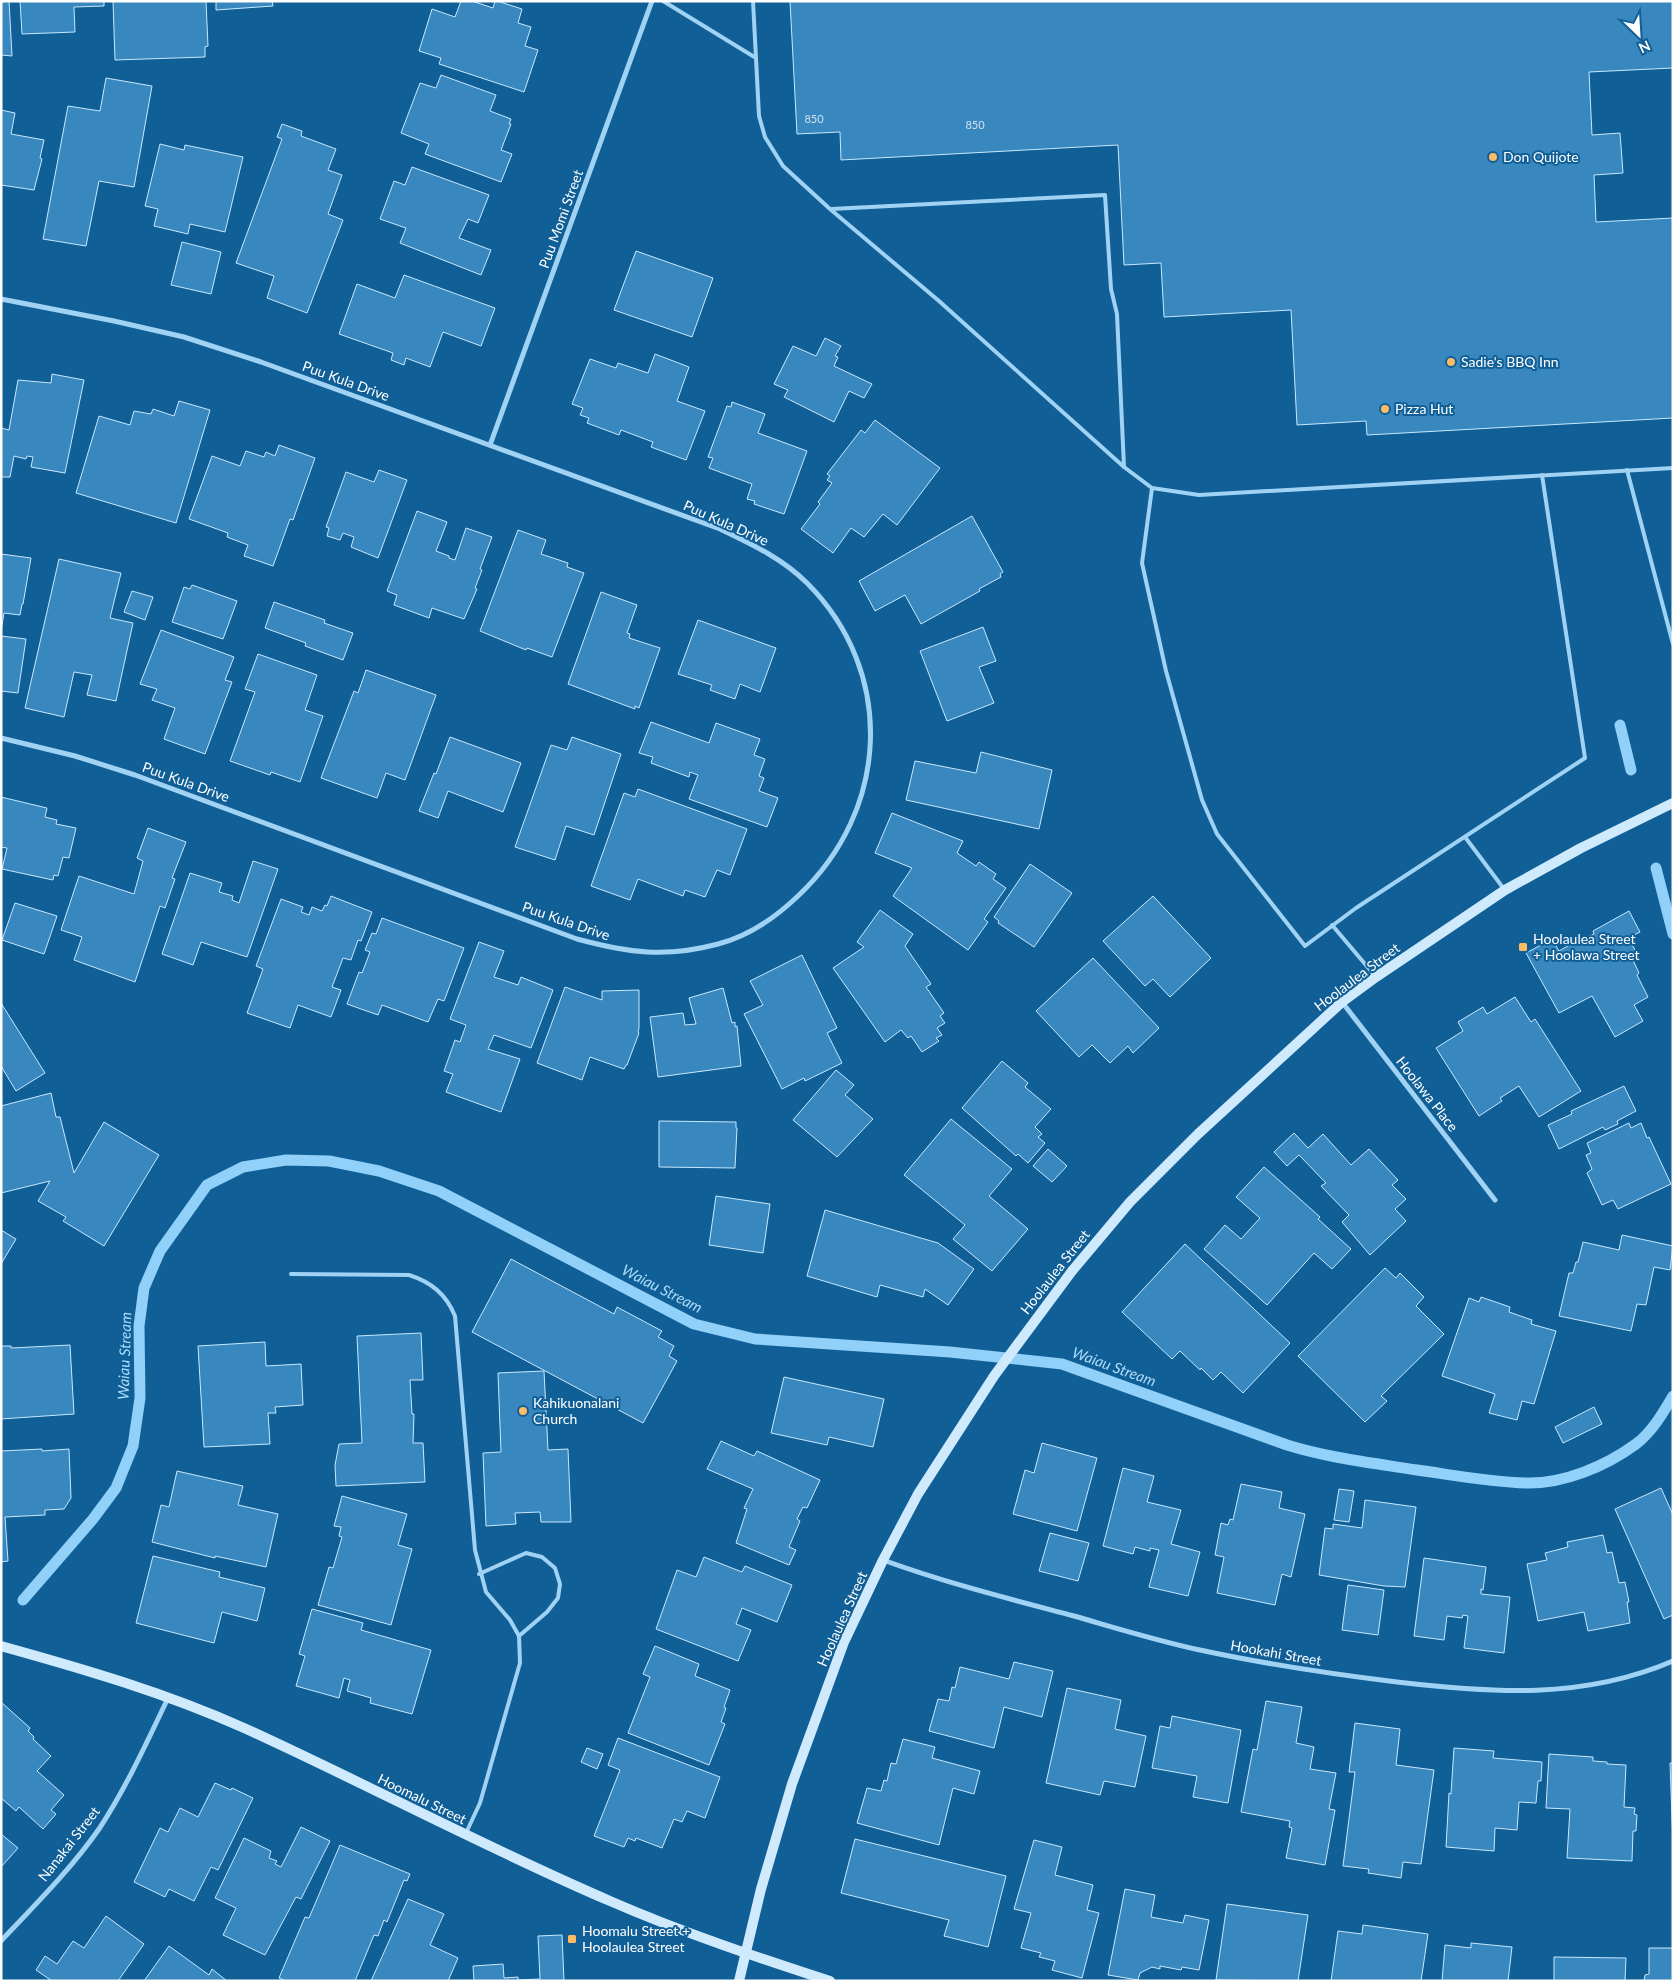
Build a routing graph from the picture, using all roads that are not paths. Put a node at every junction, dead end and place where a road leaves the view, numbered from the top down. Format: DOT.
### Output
graph roads {
  1 [pos="652,1"];
  2 [pos="663,1"];
  3 [pos="753,1"];
  4 [pos="756,58"];
  5 [pos="830,209"];
  6 [pos="1,298"];
  7 [pos="490,445"];
  8 [pos="1124,467"];
  9 [pos="1673,468"];
  10 [pos="1627,470"];
  11 [pos="1542,475"];
  12 [pos="1152,488"];
  13 [pos="1673,644"];
  14 [pos="1,738"];
  15 [pos="1673,803"];
  16 [pos="1465,837"];
  17 [pos="1505,890"];
  18 [pos="1332,925"];
  19 [pos="1376,977"];
  20 [pos="1342,1002"];
  21 [pos="1495,1200"];
  22 [pos="291,1274"];
  23 [pos="883,1560"];
  24 [pos="479,1574"];
  25 [pos="518,1636"];
  26 [pos="1,1646"];
  27 [pos="1673,1661"];
  28 [pos="168,1698"];
  29 [pos="466,1835"];
  30 [pos="1,1941"];
  31 [pos="746,1952"];
  32 [pos="739,1981"];
  33 [pos="830,1981"];
  1 -- 7 [label="street, Puu Momi Street"];
  2 -- 4 [label="lane"];
  3 -- 4 [label="lane"];
  4 -- 5 [label="lane"];
  5 -- 8 [label="lane"];
  5 -- 8 [label="lane"];
  6 -- 7 [label="street, Puu Kula Drive"];
  7 -- 14 [label="street, Puu Kula Drive"];
  8 -- 12 [label="lane"];
  9 -- 10 [label="lane"];
  10 -- 11 [label="lane"];
  10 -- 13 [label="lane"];
  11 -- 12 [label="lane"];
  11 -- 16 [label="lane"];
  12 -- 18 [label="lane"];
  15 -- 17 [label="street, Hoolaulea Street"];
  16 -- 17 [label="lane"];
  16 -- 18 [label="lane"];
  17 -- 19 [label="street, Hoolaulea Street"];
  18 -- 19 [label="lane"];
  19 -- 20 [label="street, Hoolaulea Street"];
  20 -- 21 [label="street, Hoolawa Place"];
  20 -- 23 [label="street, Hoolaulea Street"];
  22 -- 24 [label="lane"];
  23 -- 27 [label="street, Hookahi Street"];
  23 -- 31 [label="street, Hoolaulea Street"];
  24 -- 25 [label="lane"];
  24 -- 25 [label="lane"];
  25 -- 29 [label="lane"];
  26 -- 28 [label="street, Hoomalu Street"];
  28 -- 29 [label="street, Hoomalu Street"];
  28 -- 30 [label="street, Nanakai Street"];
  29 -- 31 [label="street, Hoomalu Street"];
  31 -- 32 [label="street, Hoolaulea Street"];
  31 -- 33 [label="street, Hoomalu Street"];
}
